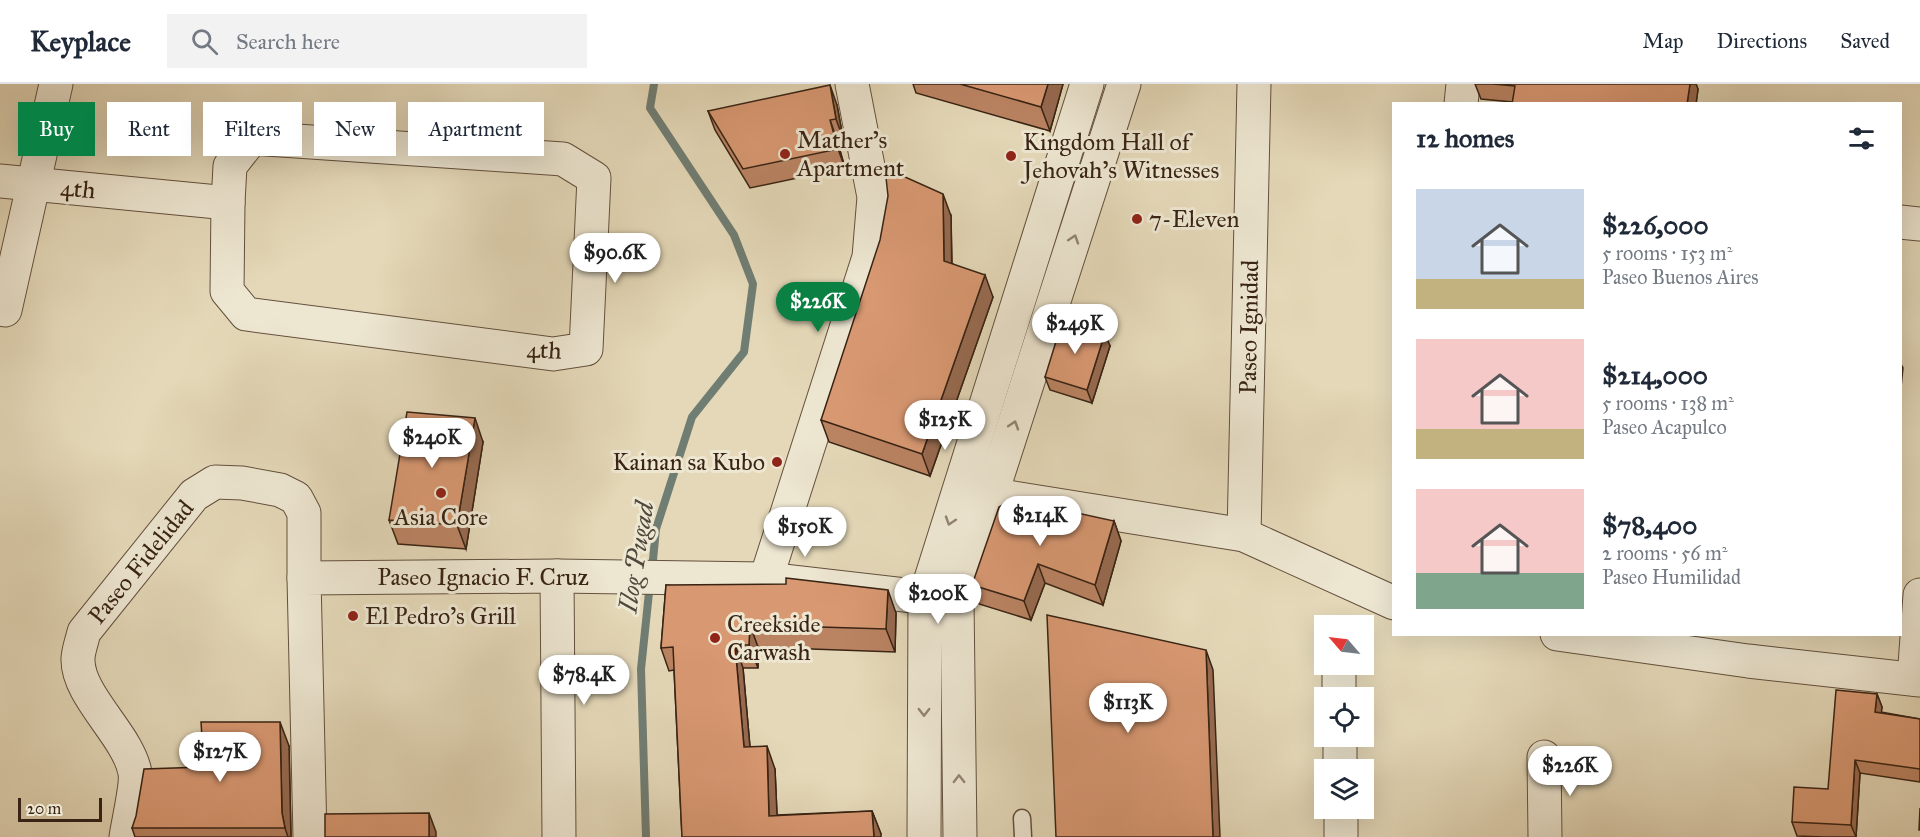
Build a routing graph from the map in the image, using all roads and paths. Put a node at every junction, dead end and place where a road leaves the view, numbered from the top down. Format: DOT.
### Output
graph roads {
  1 [pos="56,84"];
  2 [pos="852,84"];
  3 [pos="1087,84"];
  4 [pos="1124,84"];
  5 [pos="1254,84"];
  6 [pos="1463,84"];
  7 [pos="1461,102"];
  8 [pos="0,181"];
  9 [pos="33,185"];
  10 [pos="228,203"];
  11 [pos="1902,222"];
  12 [pos="1920,224"];
  13 [pos="5,310"];
  14 [pos="960,490"];
  15 [pos="992,495"];
  16 [pos="1244,535"];
  17 [pos="557,576"];
  18 [pos="304,578"];
  19 [pos="766,579"];
  20 [pos="1920,595"];
  21 [pos="925,598"];
  22 [pos="957,601"];
  23 [pos="1392,602"];
  24 [pos="1593,637"];
  25 [pos="1749,648"];
  26 [pos="1917,679"];
  27 [pos="1544,757"];
  28 [pos="1022,818"];
  29 [pos="1341,819"];
  30 [pos="126,837"];
  31 [pos="310,837"];
  32 [pos="560,837"];
  33 [pos="924,837"];
  34 [pos="960,837"];
  35 [pos="1023,837"];
  36 [pos="1341,837"];
  37 [pos="1545,837"];
  1 -- 9 [label="street"];
  2 -- 19 [label="street"];
  3 -- 14 [label="street"];
  15 -- 4 [label="street, one-way"];
  5 -- 16 [label="street, Paseo Ignidad"];
  6 -- 7 [label="street"];
  8 -- 9 [label="street, 4th"];
  9 -- 10 [label="street, 4th"];
  9 -- 13 [label="street"];
  10 -- 10 [label="street, 4th"];
  11 -- 12 [label="street"];
  14 -- 15 [label="street"];
  14 -- 21 [label="street, one-way"];
  15 -- 16 [label="street"];
  15 -- 22 [label="street"];
  16 -- 23 [label="street"];
  17 -- 18 [label="street, Paseo Ignacio F. Cruz"];
  17 -- 19 [label="street, Paseo Ignacio F. Cruz"];
  17 -- 32 [label="street"];
  18 -- 30 [label="street, Paseo Fidelidad"];
  18 -- 31 [label="street"];
  19 -- 21 [label="street, Paseo Ignacio F. Cruz"];
  20 -- 26 [label="street"];
  21 -- 22 [label="street, Paseo Ignacio F. Cruz"];
  21 -- 33 [label="street, one-way"];
  34 -- 22 [label="street, one-way"];
  24 -- 25 [label="street"];
  25 -- 26 [label="street"];
  27 -- 37 [label="street"];
  28 -- 35 [label="lane"];
  29 -- 36 [label="street"];
}
